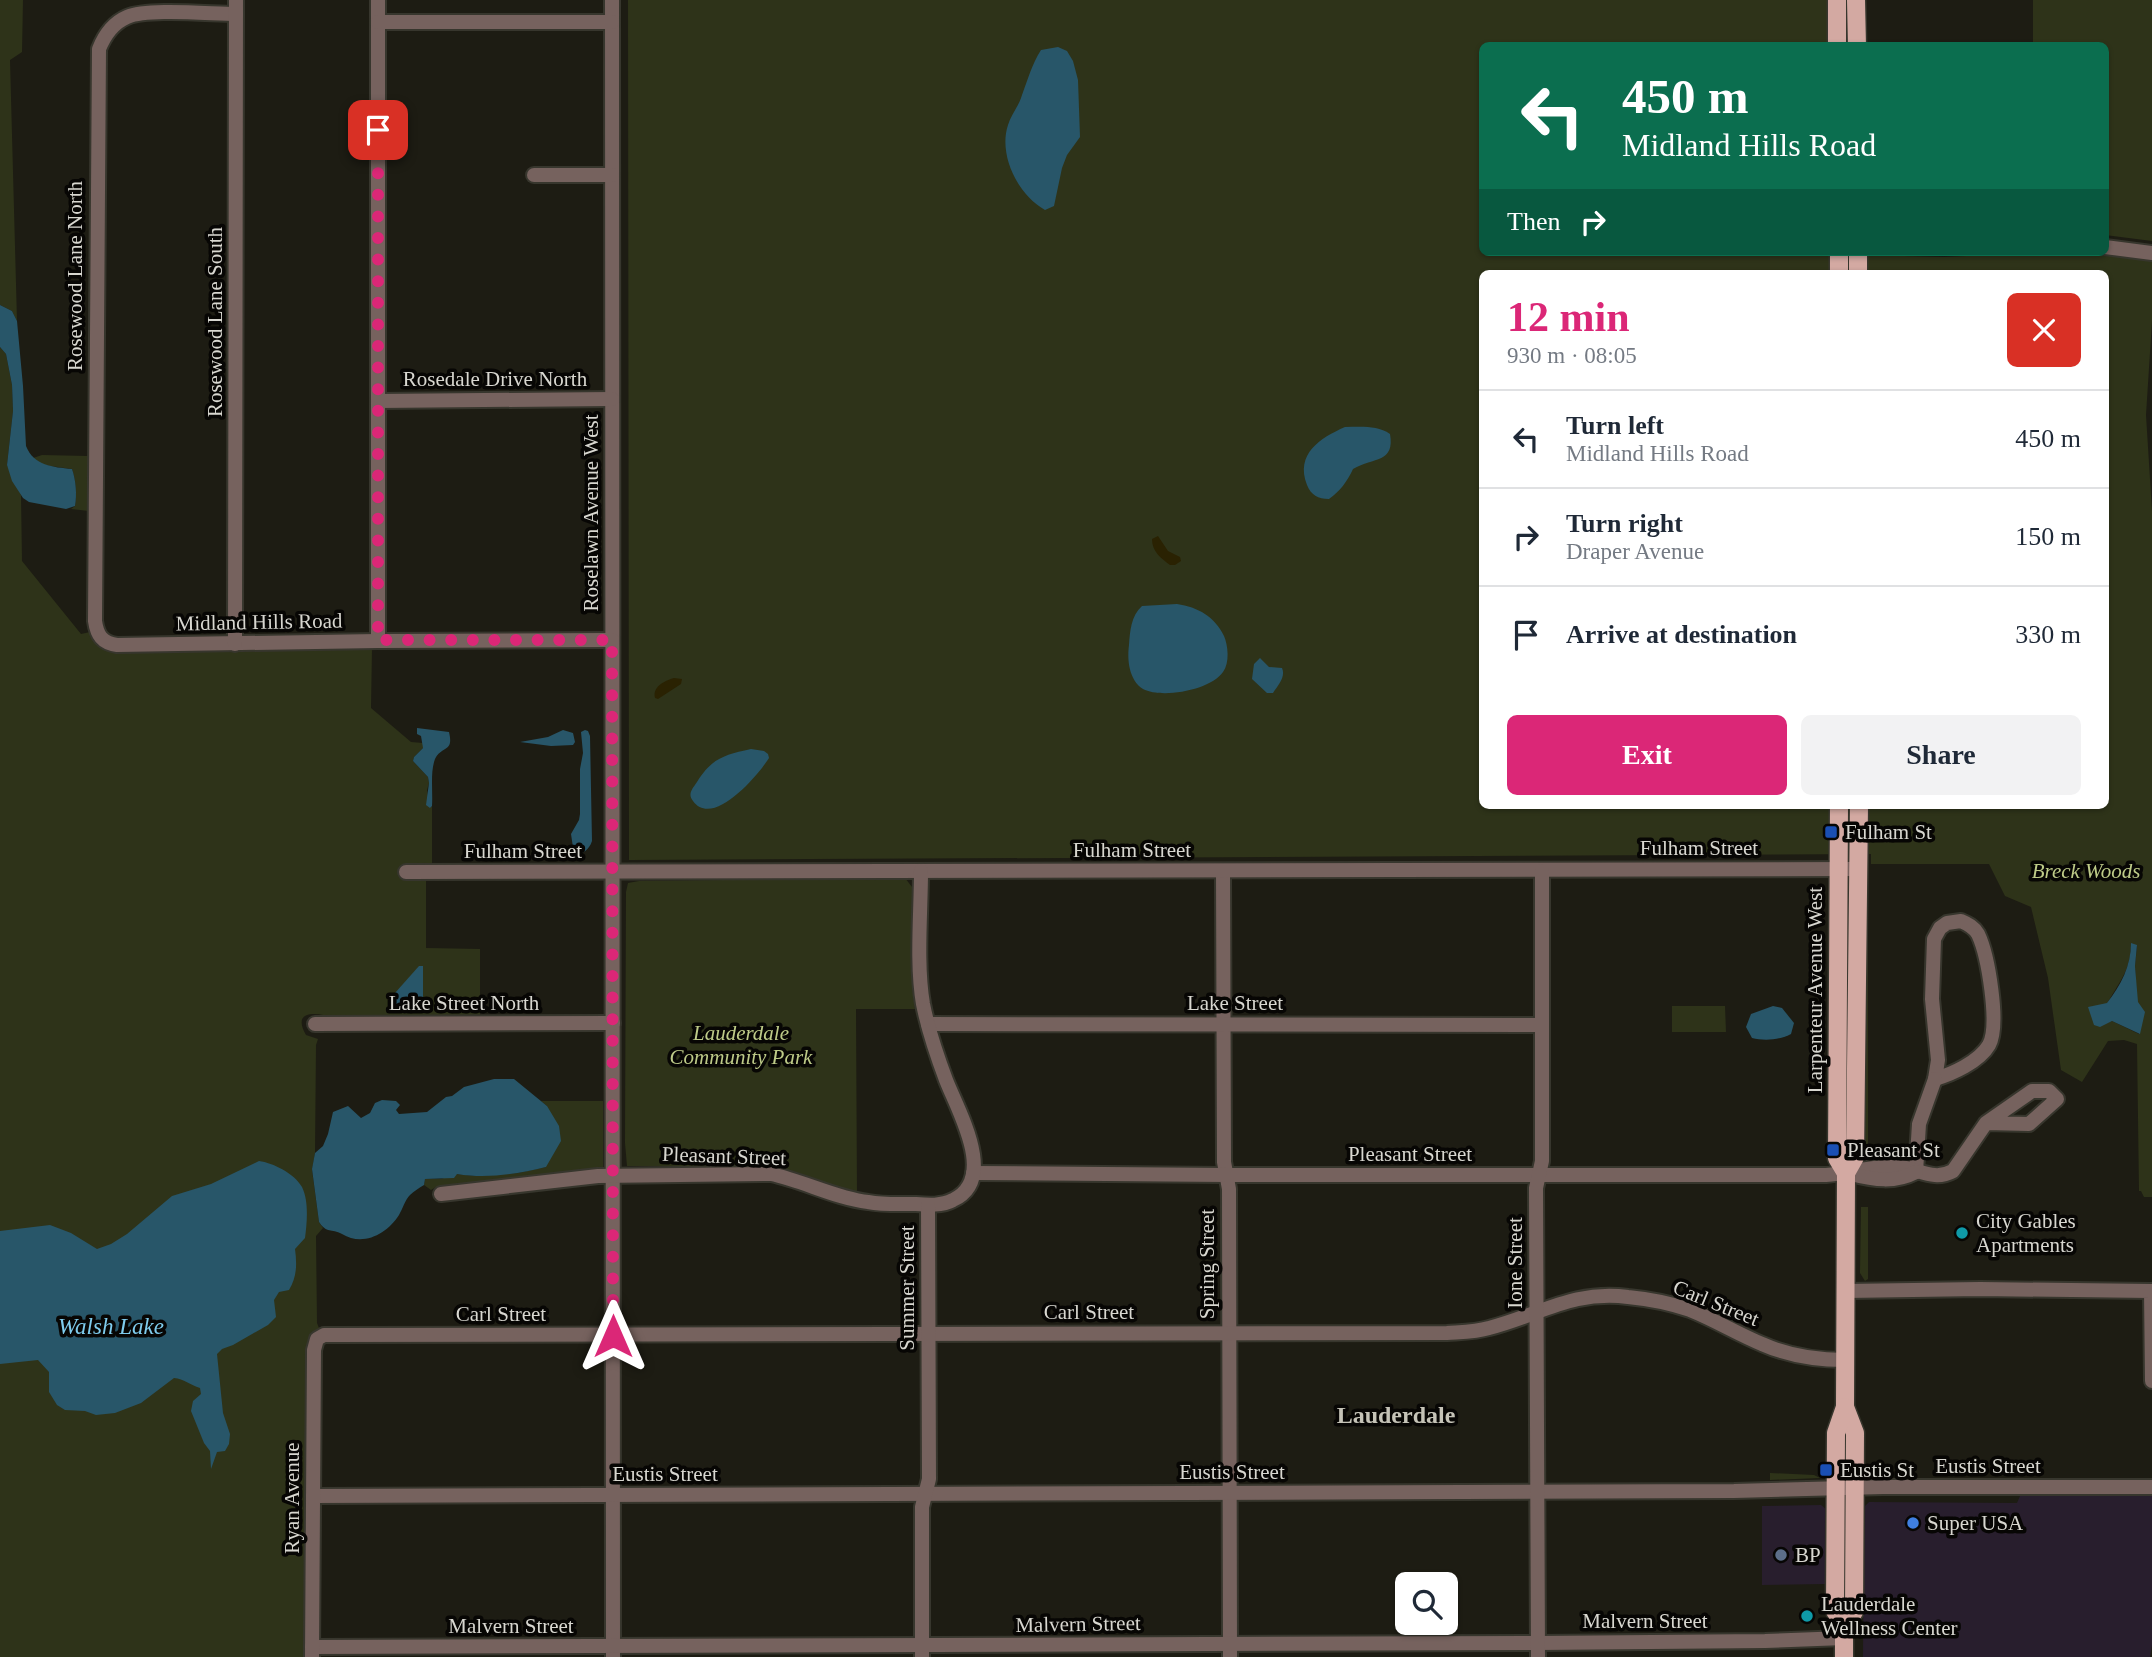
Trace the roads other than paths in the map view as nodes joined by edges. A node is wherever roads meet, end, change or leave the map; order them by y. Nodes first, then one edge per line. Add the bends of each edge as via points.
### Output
1 (378, 0) edge
2 (612, 0) edge
3 (1837, 0) edge
4 (1856, 0) edge
5 (236, 7) edge
6 (378, 22) junction
7 (612, 22) junction
8 (1837, 42) edge
9 (1857, 42) edge
10 (534, 175) dead end
11 (612, 175) junction
12 (2109, 248) edge
13 (2152, 253) edge
14 (612, 399) junction
15 (378, 401) junction
16 (378, 640) junction
17 (612, 640) junction
18 (235, 644) junction
19 (117, 645) joint
20 (1839, 809) edge
21 (1859, 809) edge
22 (1839, 869) junction
23 (1859, 869) junction
24 (1542, 870) junction
25 (921, 871) junction
26 (1223, 871) junction
27 (406, 872) dead end
28 (613, 872) junction
29 (315, 1024) dead end
30 (613, 1024) junction
31 (928, 1024) junction
32 (1222, 1024) junction
33 (1542, 1025) junction
34 (1935, 1079) junction
35 (1986, 1123) dead end
36 (1916, 1172) junction
37 (973, 1173) junction
38 (1846, 1173) junction
39 (1226, 1175) junction
40 (1540, 1175) junction
41 (605, 1176) junction
42 (440, 1194) dead end
43 (928, 1205) junction
44 (1846, 1291) junction
45 (2151, 1291) edge
46 (1536, 1311) junction
47 (1228, 1333) junction
48 (927, 1334) junction
49 (613, 1336) junction
50 (317, 1339) joint
51 (1845, 1360) junction
52 (2152, 1381) edge
53 (1845, 1407) junction
54 (1855, 1487) junction
55 (2152, 1487) edge
56 (1836, 1488) junction
57 (1536, 1492) junction
58 (1230, 1493) junction
59 (926, 1494) junction
60 (612, 1495) junction
61 (313, 1496) junction
62 (1844, 1630) junction
63 (1230, 1650) edge
64 (1538, 1650) edge
65 (312, 1652) edge
66 (613, 1652) edge
67 (922, 1652) edge
68 (1844, 1657) edge

1 - 6 street
2 - 7 street, Roselawn Avenue West
3 - 8 main road
4 - 9 main road
5 - 18 street, Rosewood Lane South
5 - 19 street, Rosewood Lane North via 139,13 118,22 99,48 95,621 101,639
6 - 7 street
6 - 15 street
7 - 11 street, Roselawn Avenue West
10 - 11 street
11 - 14 street, Roselawn Avenue West
12 - 13 street
14 - 15 street, Rosedale Drive North
14 - 17 street, Roselawn Avenue West
15 - 16 street
16 - 17 street, Midland Hills Road
16 - 18 street, Midland Hills Road
17 - 28 street, Roselawn Avenue West
18 - 19 street, Midland Hills Road
20 - 22 main road, Larpenteur Avenue West
21 - 23 main road, Larpenteur Avenue West
22 - 23 street, Fulham Street
22 - 24 street, Fulham Street
22 - 38 main road, Larpenteur Avenue West via 1837,1158
23 - 38 main road, Larpenteur Avenue West via 1856,1157
24 - 26 street, Fulham Street
24 - 33 street, Ione Street
25 - 26 street, Fulham Street
25 - 28 street, Fulham Street
25 - 31 street via 921,988
26 - 32 street, Spring Street
27 - 28 street, Fulham Street
28 - 30 street, Roselawn Avenue West
29 - 30 street, Lake Street North
30 - 41 street, Roselawn Avenue West
31 - 32 street, Lake Street
31 - 37 street via 965,1122
32 - 33 street, Lake Street
32 - 39 street, Spring Street
33 - 40 street, Ione Street
34 - 34 street via 1954,1073 1983,1052 1991,1040 1986,962 1978,934 1961,921 1947,923 1934,939
34 - 36 street via 1919,1124
35 - 36 street, Pleasant Street via 1952,1171 1944,1176
36 - 38 street, Pleasant Street via 1872,1167
37 - 39 street, Pleasant Street
37 - 43 street, Summer Street via 956,1199
38 - 40 street, Pleasant Street
38 - 44 main road, Larpenteur Avenue West
39 - 40 street, Pleasant Street
39 - 47 street, Spring Street
40 - 46 street, Ione Street via 1536,1188
41 - 42 street, Pleasant Street
41 - 43 street, Pleasant Street via 771,1174 866,1202
41 - 49 street, Roselawn Avenue West
43 - 48 street, Summer Street
44 - 45 street
44 - 51 main road, Larpenteur Avenue West
45 - 52 street
46 - 47 street, Carl Street via 1472,1331
46 - 51 street, Carl Street via 1578,1298 1652,1300 1692,1311 1783,1352
46 - 57 street, Ione Street
47 - 48 street, Carl Street
47 - 58 street, Spring Street
48 - 49 street, Carl Street
48 - 59 street, Summer Street
49 - 50 street, Carl Street via 324,1335
49 - 60 street, Roselawn Avenue West
50 - 61 street, Ryan Avenue
51 - 53 main road, Larpenteur Avenue West
53 - 54 main road, Larpenteur Avenue West via 1855,1433
53 - 56 main road, Larpenteur Avenue West via 1836,1433
54 - 55 street, Eustis Street
54 - 56 street, Eustis Street
54 - 62 main road, Larpenteur Avenue West via 1854,1612
56 - 57 street, Eustis Street
56 - 62 main road, Larpenteur Avenue West via 1835,1611
57 - 58 street, Eustis Street
57 - 64 street, Ione Street
58 - 59 street, Eustis Street
58 - 63 street, Spring Street
59 - 60 street, Eustis Street
59 - 67 street, Summer Street via 922,1507
60 - 61 street, Eustis Street
60 - 66 street, Roselawn Avenue West
61 - 65 street, Ryan Avenue
62 - 64 street, Malvern Street via 1765,1641
62 - 68 main road, Larpenteur Avenue West
63 - 64 street, Malvern Street
63 - 67 street, Malvern Street
65 - 66 street, Malvern Street
66 - 67 street, Malvern Street

